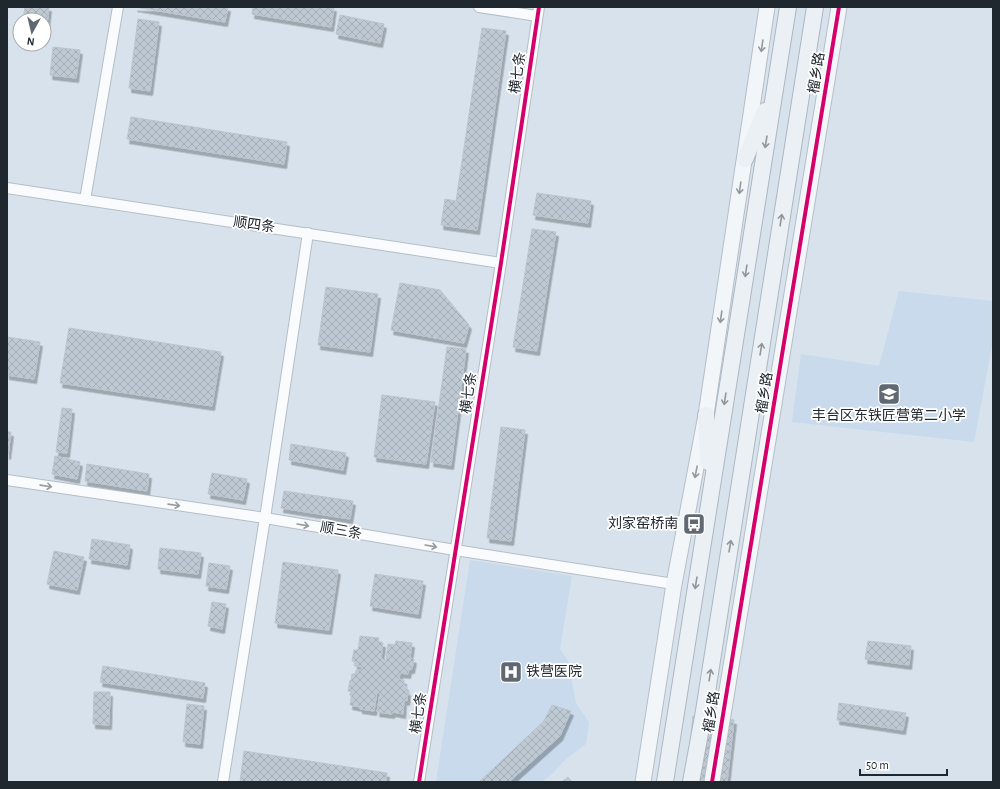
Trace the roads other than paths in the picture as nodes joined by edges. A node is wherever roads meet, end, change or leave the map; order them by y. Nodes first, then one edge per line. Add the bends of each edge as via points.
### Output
1 (118, 7) edge
2 (479, 7) edge
3 (767, 7) edge
4 (788, 7) edge
5 (815, 7) edge
6 (840, 7) edge
7 (538, 12) edge
8 (775, 88) junction
9 (745, 160) junction
10 (7, 188) edge
11 (85, 200) junction
12 (308, 233) junction
13 (501, 263) junction
14 (706, 416) junction
15 (7, 480) edge
16 (710, 496) junction
17 (265, 518) junction
18 (456, 550) junction
19 (674, 584) junction
20 (223, 782) edge
21 (419, 782) edge
22 (644, 782) edge
23 (665, 782) edge
24 (691, 782) edge
25 (712, 782) edge

1 - 11 street
2 - 7 street
3 -> 9 street
4 - 8 main road
24 -> 5 main road, 榴乡路
6 - 25 street, 榴乡路
7 - 13 street, 横七条
8 - 9 main road
8 -> 16 main road
9 -> 14 street
10 - 11 street, 顺四条
11 - 12 street, 顺四条
12 - 13 street, 顺四条
12 - 17 street
13 - 18 street, 横七条
14 - 16 main road
14 -> 19 street
15 -> 17 street, 顺三条
16 -> 23 main road
17 -> 18 street, 顺三条
17 - 20 street
18 - 19 street, 顺三条
18 - 21 street, 横七条
19 - 22 street

